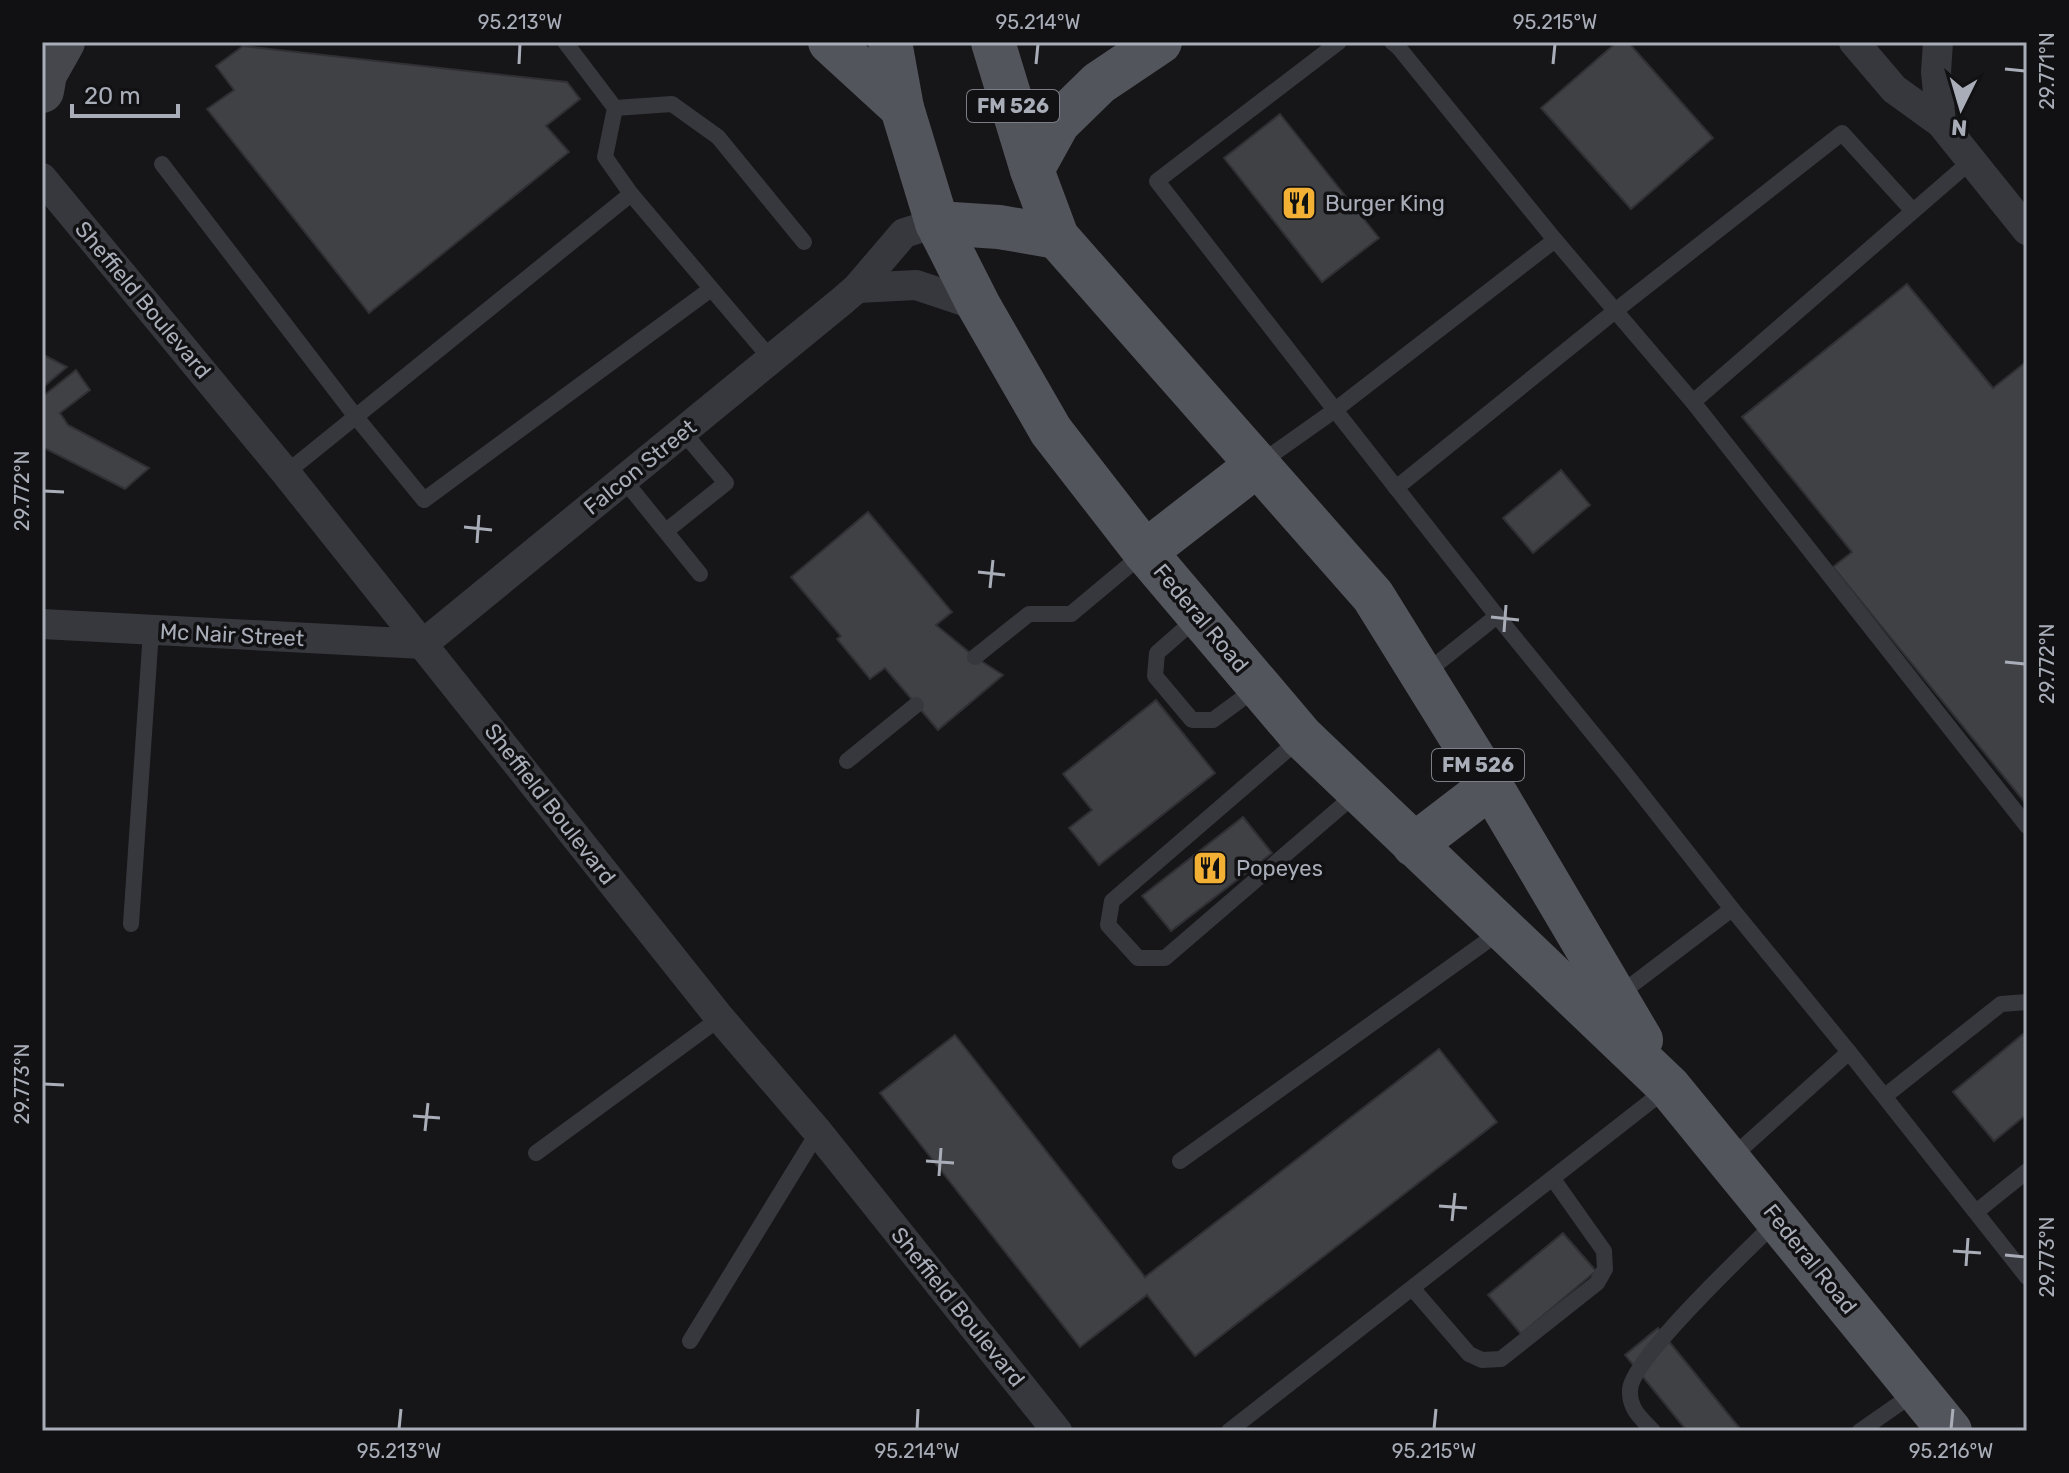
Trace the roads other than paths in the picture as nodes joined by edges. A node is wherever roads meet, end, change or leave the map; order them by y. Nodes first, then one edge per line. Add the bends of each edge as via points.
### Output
1 (63, 42) edge
2 (565, 42) edge
3 (830, 42) edge
4 (890, 42) edge
5 (993, 42) edge
6 (1160, 42) edge
7 (1339, 42) edge
8 (1392, 42) edge
9 (1854, 42) edge
10 (1938, 42) edge
11 (42, 91) edge
12 (615, 108) junction
13 (902, 108) junction
14 (1941, 123) junction
15 (1971, 161) junction
16 (162, 164) dead end
17 (1032, 170) junction
18 (42, 178) edge
19 (631, 194) junction
20 (1913, 211) junction
21 (937, 223) junction
22 (2027, 230) edge
23 (1057, 237) junction
24 (1555, 240) junction
25 (804, 242) dead end
26 (857, 288) junction
27 (711, 289) junction
28 (979, 306) junction
29 (1615, 311) junction
30 (771, 359) junction
31 (1693, 402) junction
32 (1335, 410) junction
33 (356, 417) junction
34 (683, 432) junction
35 (1257, 465) junction
36 (286, 473) junction
37 (624, 480) junction
38 (1396, 488) junction
39 (666, 531) junction
40 (1145, 552) junction
41 (700, 574) dead end
42 (1199, 616) junction
43 (1497, 616) junction
44 (42, 624) edge
45 (151, 631) junction
46 (423, 644) junction
47 (975, 657) dead end
48 (1422, 675) junction
49 (1259, 686) junction
50 (916, 705) dead end
51 (1302, 737) junction
52 (847, 761) dead end
53 (1491, 786) junction
54 (1358, 791) junction
55 (2027, 826) edge
56 (1414, 845) junction
57 (1732, 909) junction
58 (131, 924) dead end
59 (1502, 930) junction
60 (1616, 997) junction
61 (2027, 1002) edge
62 (720, 1018) junction
63 (1849, 1052) junction
64 (1669, 1087) junction
65 (1885, 1096) junction
66 (818, 1132) junction
67 (536, 1153) dead end
68 (1729, 1160) junction
69 (1180, 1161) dead end
70 (2027, 1171) edge
71 (1553, 1179) junction
72 (1976, 1212) junction
73 (1778, 1221) junction
74 (2021, 1256) edge
75 (2027, 1277) edge
76 (1413, 1289) junction
77 (690, 1341) dead end
78 (1917, 1391) junction
79 (1057, 1431) edge
80 (1229, 1431) edge
81 (1653, 1431) edge
82 (1860, 1431) edge
83 (1950, 1431) edge

1 - 11 street
2 - 12 lane
3 - 13 main road
4 - 13 main road, Federal Road / FM 526
5 - 17 main road, Federal Road / FM 526
6 - 17 main road via 1099,83 1058,123
7 - 32 lane via 1157,181
8 - 24 lane
9 - 14 street via 1894,89
10 - 14 street
12 - 19 lane via 605,157
12 - 25 lane via 672,104 718,137
13 - 21 main road, Federal Road / FM 526
14 - 15 street
15 - 20 lane
15 - 22 street
16 - 33 lane
17 - 23 main road, Federal Road / FM 526
18 - 36 street, Sheffield Boulevard
19 - 27 lane
19 - 33 lane
20 - 29 lane via 1842,133
20 - 31 lane
21 - 23 main road
21 - 26 street, Falcon Street via 904,233
21 - 28 main road, Federal Road / FM 526
23 - 35 main road, Federal Road / FM 526
24 - 29 lane
24 - 32 lane
26 - 28 street via 916,285
26 - 30 street, Falcon Street
27 - 30 lane
27 - 33 lane via 424,500
28 - 40 main road, Federal Road / FM 526 via 1051,431
29 - 31 lane
29 - 38 lane
30 - 34 street, Falcon Street
31 - 55 lane
32 - 35 lane
32 - 38 lane
33 - 36 lane
34 - 37 street, Falcon Street
34 - 39 lane via 726,483
35 - 40 main road
35 - 48 main road, Federal Road / FM 526 via 1373,596
36 - 46 street, Sheffield Boulevard
37 - 39 lane
37 - 46 street, Falcon Street
38 - 43 lane
39 - 41 lane
40 - 42 main road, Federal Road / FM 526
40 - 47 lane via 1071,614 1029,614
42 - 49 main road, Federal Road / FM 526
42 - 49 lane via 1157,653 1155,676 1173,698 1192,720 1213,720
43 - 48 lane
43 - 57 lane
44 - 45 street, Mc Nair Street
45 - 46 street, Mc Nair Street
45 - 58 lane
46 - 62 street, Sheffield Boulevard
48 - 53 main road, Federal Road / FM 526
49 - 51 main road, Federal Road / FM 526
50 - 52 lane
51 - 54 main road, Federal Road / FM 526
51 - 54 lane via 1112,901 1108,925 1138,958 1165,958
53 - 56 main road
53 - 60 main road, Federal Road / FM 526
54 - 56 main road, Federal Road / FM 526
56 - 59 main road, Federal Road / FM 526
57 - 60 lane
57 - 63 lane
59 - 64 main road, Federal Road / FM 526
59 - 69 lane
60 - 64 main road, Federal Road / FM 526
61 - 65 lane via 2001,1004
62 - 66 street, Sheffield Boulevard
62 - 67 lane
63 - 65 lane
63 - 68 lane
64 - 68 main road, Federal Road / FM 526
64 - 71 lane
65 - 72 lane
66 - 77 lane
66 - 79 street, Sheffield Boulevard
68 - 73 main road, Federal Road / FM 526
70 - 72 lane
71 - 76 lane
71 - 76 lane via 1604,1251 1605,1269 1597,1283 1501,1359 1469,1354
72 - 74 lane
73 - 78 main road, Federal Road / FM 526
73 - 81 lane via 1664,1335 1630,1385 1631,1407
74 - 75 lane
76 - 80 lane
78 - 82 lane
78 - 83 main road, Federal Road / FM 526

